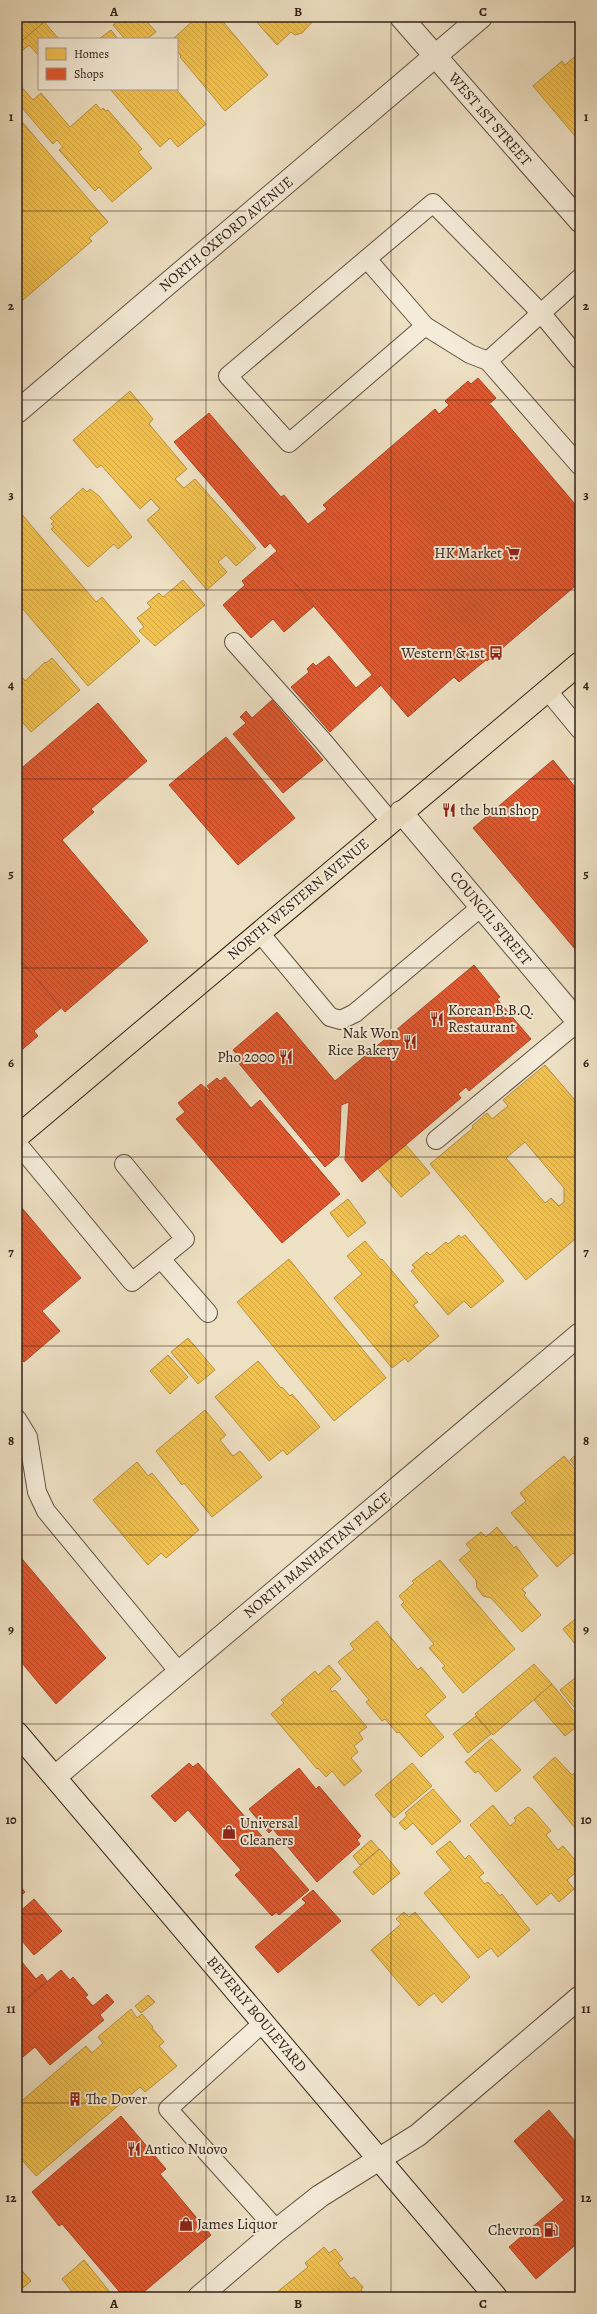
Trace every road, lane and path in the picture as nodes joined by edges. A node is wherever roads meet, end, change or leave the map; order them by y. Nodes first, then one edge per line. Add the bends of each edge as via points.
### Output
1 (401, 17) edge
2 (482, 17) edge
3 (435, 57) junction
4 (580, 221) edge
5 (367, 259) junction
6 (580, 278) edge
7 (541, 313) junction
8 (425, 326) junction
9 (580, 360) edge
10 (488, 361) junction
11 (17, 412) edge
12 (580, 466) edge
13 (234, 642) dead end
14 (580, 663) edge
15 (547, 690) junction
16 (580, 730) edge
17 (396, 816) junction
18 (481, 907) junction
19 (260, 932) junction
20 (579, 1023) edge
21 (17, 1137) edge
22 (436, 1140) dead end
23 (17, 1143) edge
24 (124, 1164) dead end
25 (161, 1259) junction
26 (208, 1313) dead end
27 (580, 1334) edge
28 (17, 1419) edge
29 (179, 1672) junction
30 (17, 1733) edge
31 (55, 1777) junction
32 (580, 1997) edge
33 (264, 2022) junction
34 (378, 2158) junction
35 (277, 2230) junction
36 (199, 2297) edge
37 (496, 2297) edge

1 - 3 street, WEST 1ST STREET
2 - 3 street, NORTH OXFORD AVENUE
3 - 4 street, WEST 1ST STREET
3 - 11 street, NORTH OXFORD AVENUE
5 - 7 lane via 433,203
5 - 8 lane
5 - 8 lane via 228,376 290,443
6 - 7 lane
7 - 9 lane
7 - 10 lane
8 - 10 lane via 470,354
10 - 12 lane
13 - 17 lane via 323,741
14 - 15 main road, NORTH WESTERN AVENUE
15 - 16 lane
15 - 17 main road, NORTH WESTERN AVENUE
17 - 18 street, COUNCIL STREET
17 - 19 main road, NORTH WESTERN AVENUE
18 - 19 lane via 354,1013 341,1020 330,1017
18 - 20 street, COUNCIL STREET
19 - 21 main road, NORTH WESTERN AVENUE
20 - 22 lane
23 - 25 lane via 132,1282
24 - 25 lane via 185,1239
25 - 26 lane
27 - 29 street, NORTH MANHATTAN PLACE
28 - 29 lane via 28,1437 37,1492 46,1511
29 - 31 street, NORTH MANHATTAN PLACE
30 - 31 street, BEVERLY BOULEVARD
31 - 33 street, BEVERLY BOULEVARD
32 - 34 street via 418,2135
33 - 34 street, BEVERLY BOULEVARD
33 - 35 lane via 168,2108
34 - 35 street via 320,2196
34 - 37 street, BEVERLY BOULEVARD
35 - 36 street

